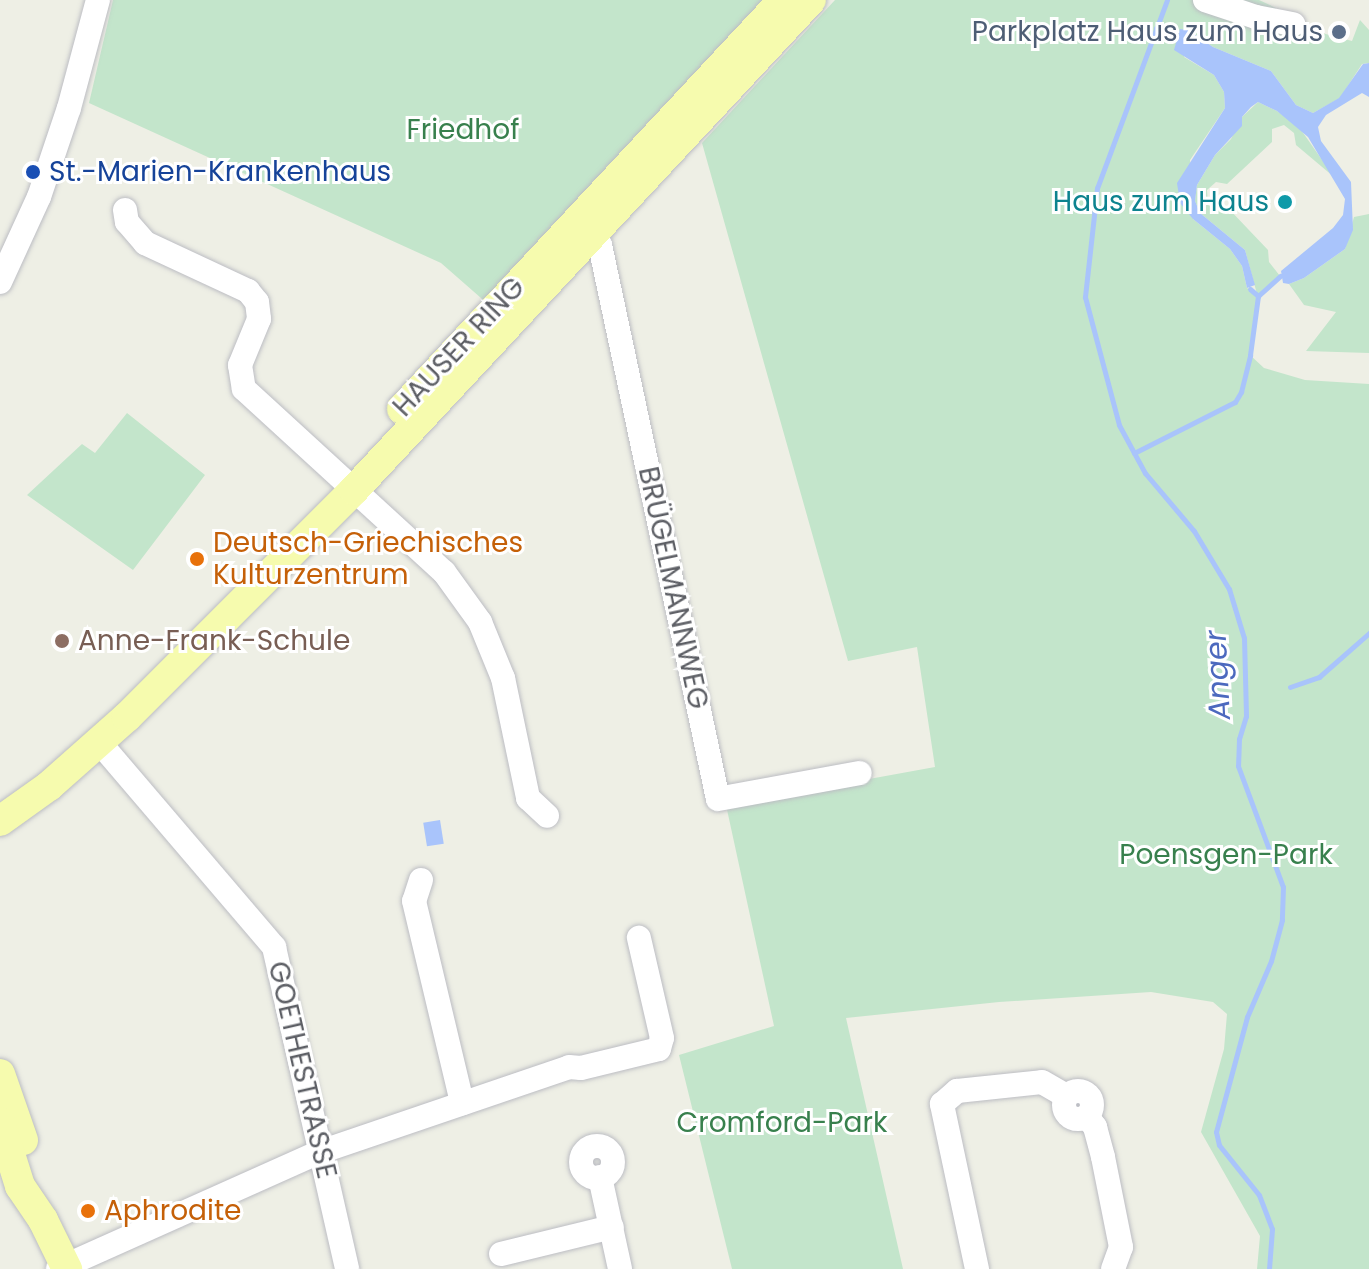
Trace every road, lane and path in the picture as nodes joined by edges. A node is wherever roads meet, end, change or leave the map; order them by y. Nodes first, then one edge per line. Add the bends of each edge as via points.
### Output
1 (98, 0) edge
2 (783, 0) edge
3 (811, 0) edge
4 (1205, 0) edge
5 (1293, 24) dead end
6 (125, 210) dead end
7 (587, 227) junction
8 (0, 282) edge
9 (346, 483) junction
10 (99, 742) junction
11 (860, 773) dead end
12 (11, 815) edge
13 (547, 816) dead end
14 (0, 834) edge
15 (421, 880) dead end
16 (639, 938) dead end
17 (0, 1074) edge
18 (462, 1103) junction
19 (0, 1122) edge
20 (320, 1152) junction
21 (600, 1177) dead end
22 (43, 1220) junction
23 (612, 1227) junction
24 (501, 1254) dead end
25 (1117, 1267) edge
26 (64, 1268) edge
27 (347, 1269) edge
28 (620, 1269) edge
29 (977, 1269) edge

1 - 8 street via 39,197 14,236
2 - 7 main road, HAUSER RING
3 - 7 main road, HAUSER RING
4 - 5 street
6 - 9 street via 127,222 145,243 248,291 257,302 259,319 240,365 244,389
7 - 9 main road, HAUSER RING
7 - 11 street, BRÜGELMANNWEG via 600,245 718,799
9 - 10 main road, HAUSER RING
9 - 13 street via 444,572 480,622 503,678 528,798
10 - 12 main road, HAUSER RING
10 - 20 street, GOETHESTRASSE via 274,947
12 - 14 main road, HAUSER RING
15 - 18 street via 414,901
16 - 18 street via 662,1038 659,1049 569,1067
17 - 22 main road via 36,1180
18 - 20 street
19 - 22 main road via 20,1186
20 - 26 street
20 - 27 street, GOETHESTRASSE
21 - 23 street
22 - 26 main road
23 - 24 street
23 - 28 street
25 - 29 street via 1121,1247 1103,1157 1087,1116 1092,1101 1085,1092 1066,1096 1042,1082 957,1091 942,1104

